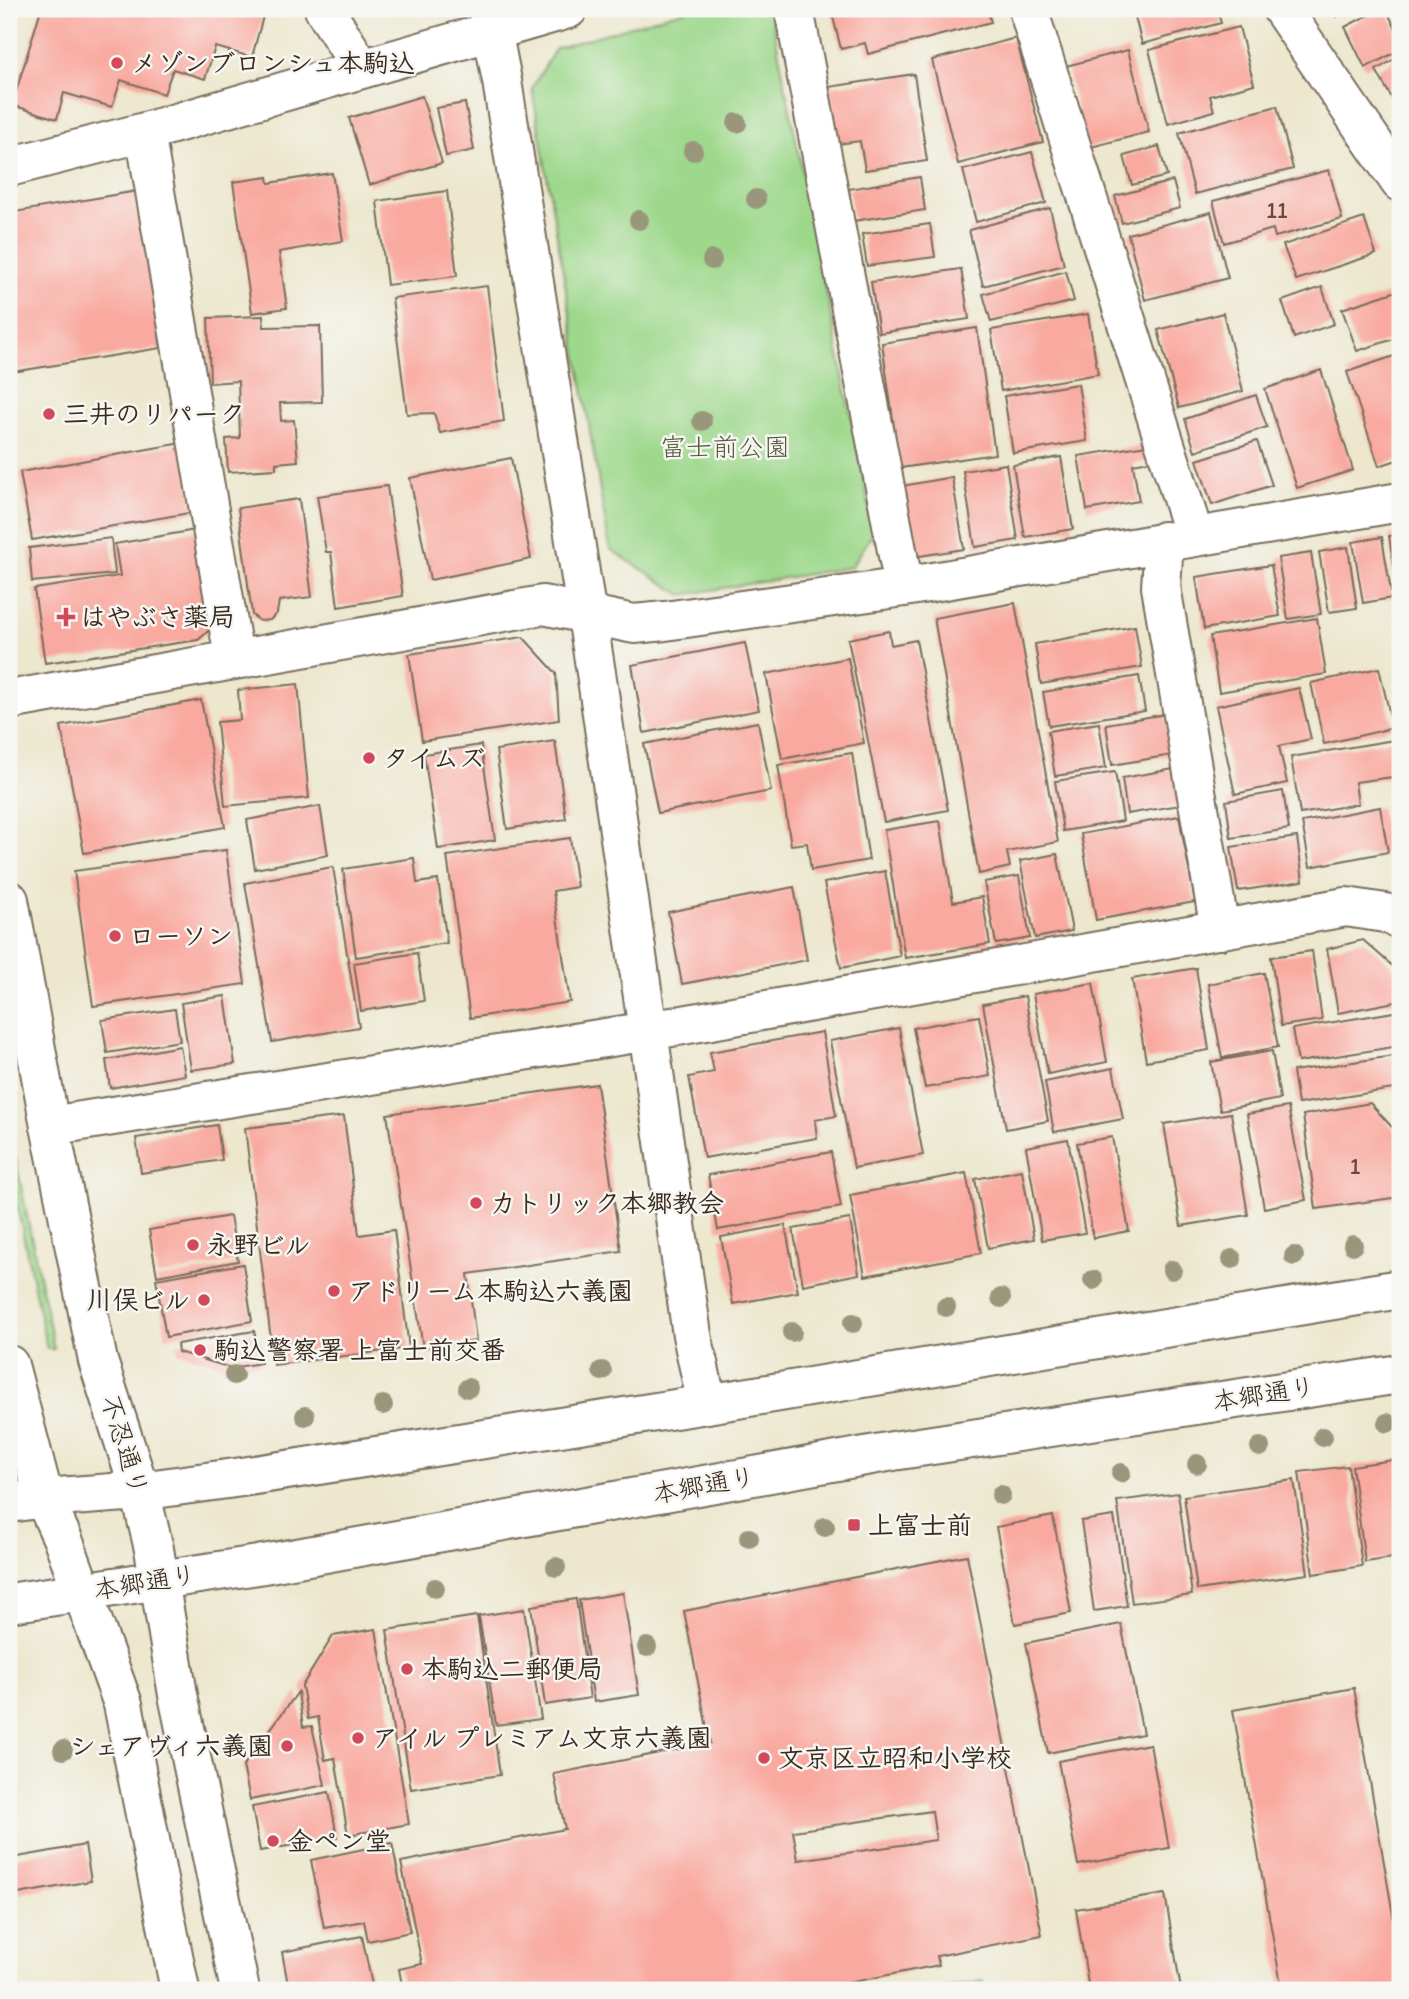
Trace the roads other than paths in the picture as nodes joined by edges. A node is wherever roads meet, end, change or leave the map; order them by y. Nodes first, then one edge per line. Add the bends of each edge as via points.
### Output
1 (324, 9) edge
2 (568, 9) edge
3 (794, 9) edge
4 (1028, 9) edge
5 (1282, 9) edge
6 (490, 20) edge
7 (362, 69) junction
8 (145, 132) junction
9 (9, 167) edge
10 (1396, 167) edge
11 (1400, 502) edge
12 (1179, 539) junction
13 (904, 587) junction
14 (586, 613) junction
15 (234, 658) junction
16 (9, 700) edge
17 (9, 900) edge
18 (1400, 919) edge
19 (1220, 930) junction
20 (649, 1031) junction
21 (50, 1126) junction
22 (1400, 1289) edge
23 (9, 1365) edge
24 (1400, 1374) edge
25 (707, 1404) junction
26 (140, 1491) junction
27 (26, 1500) edge
28 (160, 1580) junction
29 (83, 1592) junction
30 (9, 1603) edge
31 (180, 1990) edge
32 (240, 1990) edge

1 - 7 street
2 - 6 street
3 - 13 street
4 - 12 street
5 - 10 street
6 - 7 street
6 - 14 street
7 - 8 street
8 - 9 street
8 - 15 street
11 - 12 street
12 - 13 street
12 - 19 street via 1161,587
13 - 14 street via 634,624
14 - 15 street via 543,605
14 - 20 street
15 - 16 street
17 - 21 street, 不忍通り
18 - 19 street via 1346,907
19 - 20 street
20 - 21 street
20 - 25 street via 692,1335
21 - 26 street, 不忍通り via 98,1361
22 - 25 street
23 - 27 street
24 - 28 street, 本郷通り via 893,1451
25 - 26 street
26 - 27 street
26 - 28 street, 不忍通り
27 - 29 street via 64,1542
28 - 29 street, 本郷通り
28 - 32 street, 不忍通り via 178,1695
29 - 30 street, 本郷通り
29 - 31 street via 123,1703

